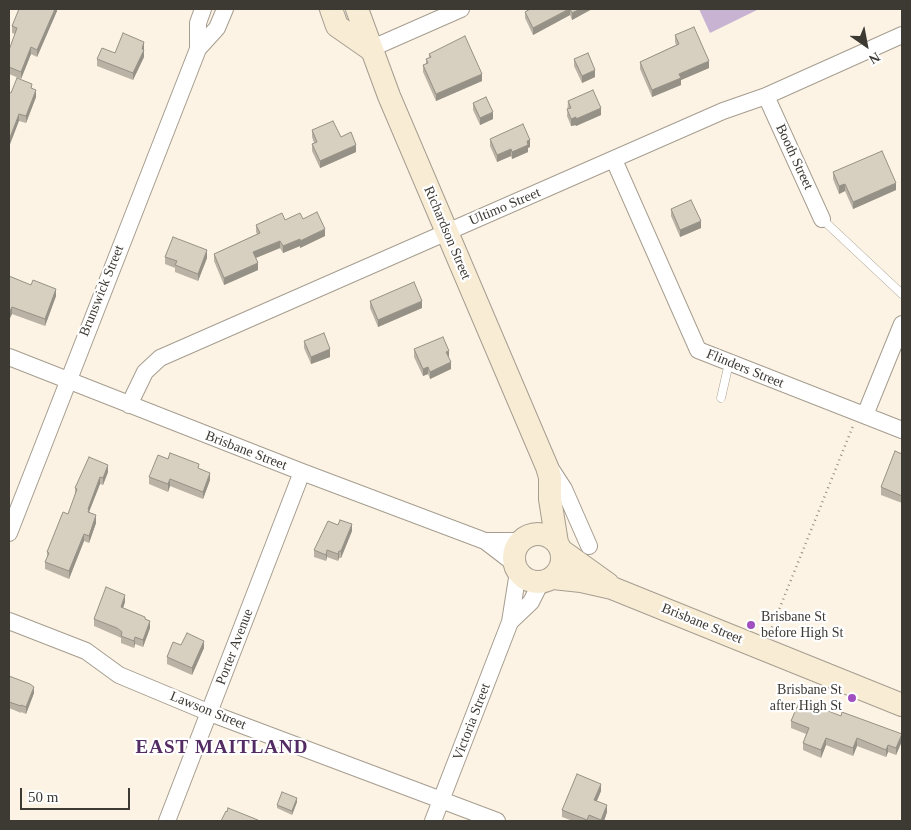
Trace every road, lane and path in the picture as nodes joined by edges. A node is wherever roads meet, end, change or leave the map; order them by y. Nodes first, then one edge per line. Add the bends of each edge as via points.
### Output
1 (203, 9) edge
2 (225, 9) edge
3 (331, 9) edge
4 (357, 9) edge
5 (461, 9) edge
6 (902, 35) edge
7 (198, 49) junction
8 (370, 49) junction
9 (766, 96) junction
10 (614, 160) junction
11 (822, 218) joint
12 (447, 232) junction
13 (902, 294) edge
14 (902, 324) edge
15 (9, 356) edge
16 (729, 363) junction
17 (68, 380) junction
18 (721, 398) dead end
19 (129, 405) junction
20 (861, 414) junction
21 (902, 430) edge
22 (543, 456) junction
23 (302, 472) junction
24 (550, 499) junction
25 (9, 532) edge
26 (526, 538) junction
27 (485, 541) junction
28 (589, 546) dead end
29 (559, 547) junction
30 (517, 568) junction
31 (547, 580) junction
32 (612, 588) junction
33 (9, 621) edge
34 (510, 622) junction
35 (763, 649) junction
36 (902, 705) edge
37 (210, 713) junction
38 (442, 800) junction
39 (167, 821) edge
40 (433, 821) edge
41 (497, 821) edge

1 - 7 street, Brunswick Street via 198,24
2 - 7 street, Brunswick Street via 217,28
3 - 8 main road via 337,26
4 - 8 main road, Richardson Street
5 - 8 street
6 - 9 street, Ultimo Street
7 - 17 street, Brunswick Street
8 - 12 main road, Richardson Street
9 - 10 street, Ultimo Street via 723,111
9 - 11 street, Booth Street
10 - 12 street, Ultimo Street
10 - 16 street, Flinders Street via 698,350
11 - 13 lane
12 - 19 street, Ultimo Street via 160,358 145,372
12 - 22 main road, Richardson Street
14 - 20 street
15 - 17 street, Brisbane Street
16 - 18 lane
16 - 20 street, Flinders Street
17 - 19 street, Brisbane Street
17 - 25 street, Brunswick Street
19 - 23 street, Brisbane Street
20 - 21 street, Flinders Street
20 - 35 path
22 - 24 main road, Richardson Street via 550,477
22 - 28 street, Richardson Street via 564,489
23 - 27 street, Brisbane Street
23 - 37 street, Porter Avenue
24 - 26 main road
24 - 29 main road, Richardson Street
26 - 27 street, Brisbane Street
26 - 29 main road via 545,535
26 - 30 main road via 514,556
27 - 30 street, Brisbane Street
29 - 31 main road via 561,566
29 - 32 main road, Brisbane Street
30 - 31 main road via 528,580
30 - 34 street, Victoria Street
31 - 32 main road, Brisbane Street via 581,581
31 - 34 street, Victoria Street via 531,602
32 - 35 main road, Brisbane Street
33 - 37 street, Lawson Street via 86,651 118,674
34 - 38 street, Victoria Street
35 - 36 main road, Brisbane Street
37 - 38 street, Lawson Street
37 - 39 street, Porter Avenue
38 - 40 street, Victoria Street
38 - 41 street, Lawson Street

